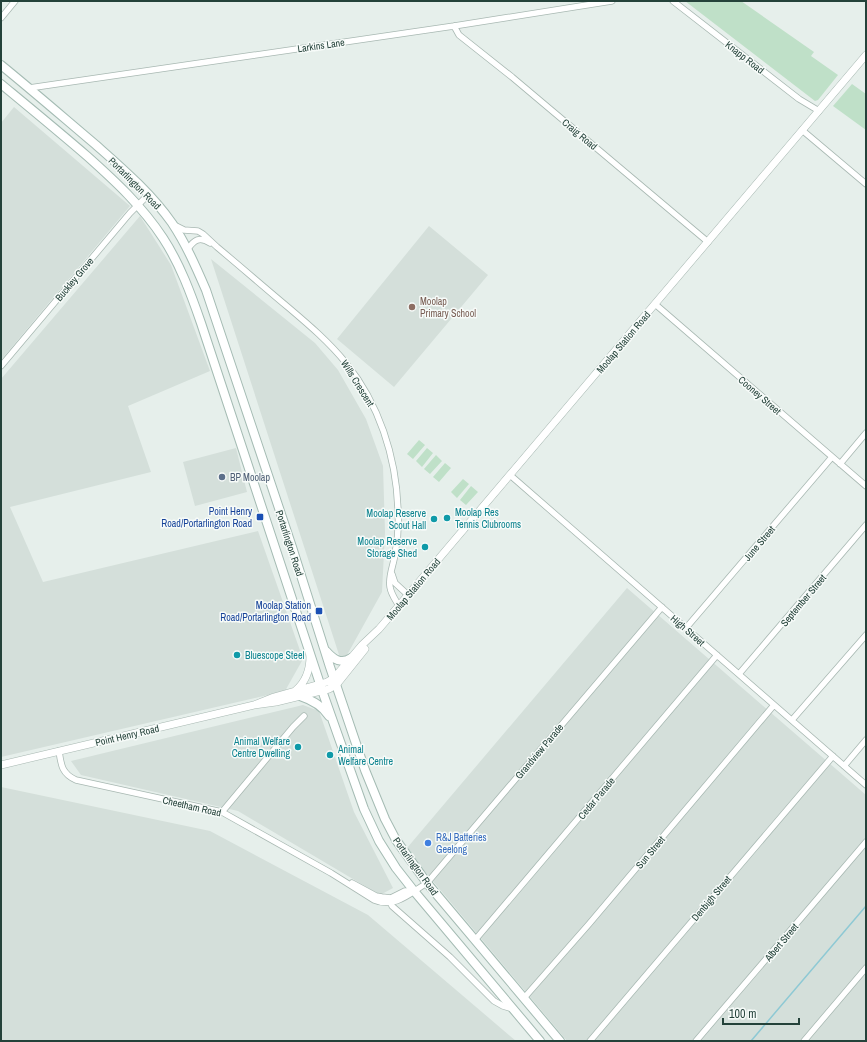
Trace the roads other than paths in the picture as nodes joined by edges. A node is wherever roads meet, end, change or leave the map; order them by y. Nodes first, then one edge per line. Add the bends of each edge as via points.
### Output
1 (15, 1) edge
2 (612, 1) edge
3 (673, 1) edge
4 (1, 18) edge
5 (454, 26) junction
6 (866, 55) edge
7 (1, 65) edge
8 (1, 84) edge
9 (29, 88) junction
10 (819, 111) junction
11 (802, 130) junction
12 (866, 184) edge
13 (149, 194) junction
14 (138, 205) junction
15 (172, 223) junction
16 (708, 242) junction
17 (217, 247) junction
18 (187, 250) junction
19 (655, 304) junction
20 (1, 366) edge
21 (866, 433) edge
22 (832, 457) junction
23 (840, 464) junction
24 (510, 475) junction
25 (866, 486) edge
26 (866, 525) edge
27 (392, 571) junction
28 (408, 595) junction
29 (399, 606) junction
30 (662, 607) junction
31 (686, 628) junction
32 (379, 629) junction
33 (866, 635) edge
34 (325, 648) junction
35 (310, 655) junction
36 (717, 655) junction
37 (351, 658) junction
38 (739, 674) junction
39 (335, 681) junction
40 (321, 688) junction
41 (297, 694) junction
42 (774, 705) junction
43 (304, 716) dead end
44 (792, 720) junction
45 (333, 723) junction
46 (866, 740) edge
47 (59, 751) junction
48 (833, 756) junction
49 (1, 765) edge
50 (844, 766) junction
51 (866, 785) edge
52 (222, 812) junction
53 (866, 842) edge
54 (427, 883) junction
55 (414, 891) junction
56 (390, 901) junction
57 (475, 940) junction
58 (866, 968) edge
59 (524, 998) junction
60 (513, 1009) junction
61 (540, 1041) edge
62 (560, 1041) edge
63 (590, 1041) edge
64 (696, 1041) edge
65 (804, 1041) edge

1 - 4 street
2 - 5 street, Larkins Lane
3 - 10 street, Knapp Road via 799,99
5 - 9 street, Larkins Lane
5 - 16 street, Craig Road via 459,35
6 - 10 street, Moolap Station Road
7 - 9 main road, Portarlington Road
8 - 14 main road, Portarlington Road via 108,175
9 - 13 main road, Portarlington Road
10 - 11 street, Moolap Station Road
11 - 12 street
11 - 16 street, Moolap Station Road
13 - 14 street, Buckley Grove
13 - 15 main road, Portarlington Road
14 - 20 street, Buckley Grove
14 - 35 main road, Portarlington Road via 176,260 189,290
15 - 17 street, Wills Crescent via 184,230 198,231
15 - 18 main road, Portarlington Road
16 - 19 street, Moolap Station Road
17 - 18 street, Wills Crescent via 200,238 192,242
17 - 27 street, Wills Crescent via 319,334 346,362 369,399 385,436 395,474 399,518
18 - 34 main road, Portarlington Road via 206,290
19 - 22 street, Cooney Street
19 - 24 street, Moolap Station Road
21 - 23 street
22 - 23 street, Cooney Street
22 - 31 street, June Street
23 - 25 street, Cooney Street
24 - 28 street, Moolap Station Road
24 - 30 street, High Street
26 - 38 street, September Street
27 - 28 street via 395,582
27 - 29 street, Wills Crescent via 390,586
28 - 29 street, Moolap Station Road
29 - 32 street, Moolap Station Road
30 - 31 street, High Street
30 - 54 street, Grandview Parade
31 - 36 street, High Street
32 - 37 street, Moolap Station Road
32 - 39 street, Moolap Station Road via 366,648
33 - 44 street
34 - 37 main road via 338,660 345,661
34 - 39 main road, Portarlington Road
35 - 40 main road, Portarlington Road
35 - 41 street via 307,675
36 - 38 street, High Street
36 - 57 street, Cedar Parade
37 - 39 street, Moolap Station Road
38 - 42 street, High Street
39 - 40 street, Point Henry Road via 327,682
39 - 54 main road, Portarlington Road via 380,807 396,840
40 - 41 street, Point Henry Road
40 - 45 main road, Portarlington Road
41 - 45 main road via 309,698 322,708
41 - 47 street, Point Henry Road via 276,702
42 - 44 street, High Street
42 - 59 street, Sun Street
43 - 52 street
44 - 48 street, High Street
45 - 55 main road, Portarlington Road via 379,841
46 - 50 street
47 - 49 street, Point Henry Road
47 - 52 street, Cheetham Road via 62,769 76,780
48 - 50 street, High Street
48 - 63 street, Denbigh Street
50 - 51 street, High Street
52 - 56 street, Cheetham Road via 331,873
53 - 64 street, Albert Street
54 - 55 street, Grandview Parade
54 - 57 main road, Portarlington Road
55 - 56 street via 405,892
55 - 60 main road, Portarlington Road
56 - 60 street via 401,915 450,957 494,1001
57 - 59 main road, Portarlington Road
58 - 65 street
59 - 62 main road, Portarlington Road
60 - 61 main road, Portarlington Road

